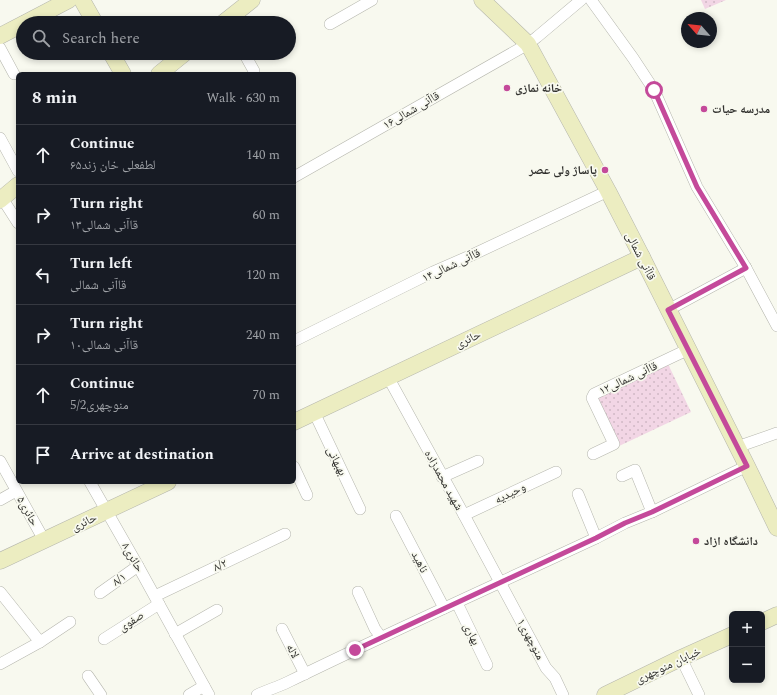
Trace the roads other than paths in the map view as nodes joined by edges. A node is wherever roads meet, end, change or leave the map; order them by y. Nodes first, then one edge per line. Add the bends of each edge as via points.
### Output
1 (69, 0) edge
2 (82, 0) edge
3 (252, 0) edge
4 (372, 0) edge
5 (482, 0) edge
6 (581, 0) edge
7 (590, 0) edge
8 (38, 16) edge
9 (91, 16) edge
10 (233, 16) edge
11 (330, 24) dead end
12 (16, 27) edge
13 (0, 36) edge
14 (528, 44) junction
15 (0, 48) edge
16 (115, 60) edge
17 (179, 60) edge
18 (248, 60) edge
19 (169, 71) edge
20 (254, 71) dead end
21 (122, 72) edge
22 (14, 74) dead end
23 (0, 138) edge
24 (16, 167) edge
25 (296, 176) edge
26 (16, 187) edge
27 (608, 192) junction
28 (1, 199) edge
29 (16, 220) edge
30 (642, 257) junction
31 (746, 268) junction
32 (668, 310) junction
33 (777, 326) edge
34 (296, 340) edge
35 (689, 349) junction
36 (388, 377) junction
37 (314, 412) junction
38 (296, 421) edge
39 (777, 433) edge
40 (737, 447) junction
41 (593, 454) dead end
42 (0, 461) edge
43 (478, 461) dead end
44 (747, 466) junction
45 (296, 471) edge
46 (556, 472) dead end
47 (622, 476) dead end
48 (442, 477) junction
49 (91, 484) edge
50 (164, 484) edge
51 (16, 491) junction
52 (578, 494) dead end
53 (307, 495) dead end
54 (0, 500) edge
55 (360, 509) dead end
56 (106, 511) junction
57 (652, 512) junction
58 (464, 515) junction
59 (396, 516) dead end
60 (777, 528) edge
61 (285, 534) dead end
62 (596, 538) junction
63 (44, 540) junction
64 (0, 561) edge
65 (138, 566) junction
66 (500, 583) junction
67 (0, 592) edge
68 (358, 592) dead end
69 (100, 593) dead end
70 (157, 600) junction
71 (457, 602) junction
72 (444, 608) junction
73 (217, 610) dead end
74 (777, 615) edge
75 (765, 621) edge
76 (70, 622) dead end
77 (282, 629) dead end
78 (175, 634) junction
79 (729, 636) edge
80 (381, 637) junction
81 (104, 639) dead end
82 (40, 642) junction
83 (681, 658) junction
84 (0, 664) edge
85 (487, 665) dead end
86 (305, 674) junction
87 (88, 676) dead end
88 (206, 690) edge
89 (101, 695) edge
90 (189, 695) edge
91 (257, 695) edge
92 (564, 695) edge
93 (605, 695) edge
94 (699, 695) edge

1 - 8 street
2 - 9 street
3 - 10 street
4 - 11 street
5 - 14 street, قاآنی شمالی
6 - 14 street, قاآنی شمالی۱۶
7 - 31 street via 654,90 697,187
12 - 13 street
14 - 25 street, قاآنی شمالی۱۶
14 - 27 street, قاآنی شمالی
15 - 22 street
16 - 21 street
17 - 19 street
18 - 20 street
23 - 24 street
26 - 28 street
27 - 30 street, قاآنی شمالی
27 - 34 street, قاآنی شمالی۱۴ via 433,272
28 - 29 street
30 - 32 street, قاآنی شمالی
30 - 36 street, حائری
31 - 32 street
31 - 33 street
32 - 35 street, قاآنی شمالی
35 - 40 street, قاآنی شمالی
35 - 41 street, قاآنی شمالی۱۲ via 594,394 592,398 614,444
36 - 37 street, حائری
36 - 48 street, شهید محمدزاده
37 - 38 street, حائری
37 - 55 street, بهبهانی
39 - 40 street
40 - 44 street, قاآنی شمالی
42 - 51 street, حائری۵
43 - 48 street
44 - 57 street
44 - 60 street, قاآنی شمالی
45 - 53 street
46 - 58 street, وحیدیه
47 - 57 street via 635,470
48 - 58 street, شهید محمدزاده
49 - 56 street, حائری۸
50 - 56 street, حائری
51 - 54 street
51 - 63 street, حائری۵
52 - 62 street
56 - 63 street, حائری
56 - 65 street, حائری۸
57 - 62 street
58 - 66 street, شهید محمدزاده
59 - 72 street, ناهید
61 - 70 street, ۸/۲
62 - 66 street
63 - 64 street, حائری
65 - 69 street, ۸/۱
65 - 70 street, حائری۸
66 - 71 street
66 - 92 street, منوچهری۱ via 546,668
67 - 82 street
68 - 80 street
70 - 78 street, حائری۸
70 - 81 street, صفوی
71 - 72 street
71 - 85 street, بهاری
72 - 80 street
73 - 78 street
74 - 75 street
76 - 82 street
77 - 86 street, لاله
78 - 88 street, حائری۸
79 - 83 street, خیابان منوچهری
80 - 86 street
82 - 84 street
83 - 93 street, خیابان منوچهری
83 - 94 street
86 - 91 street
87 - 89 street
88 - 90 street

